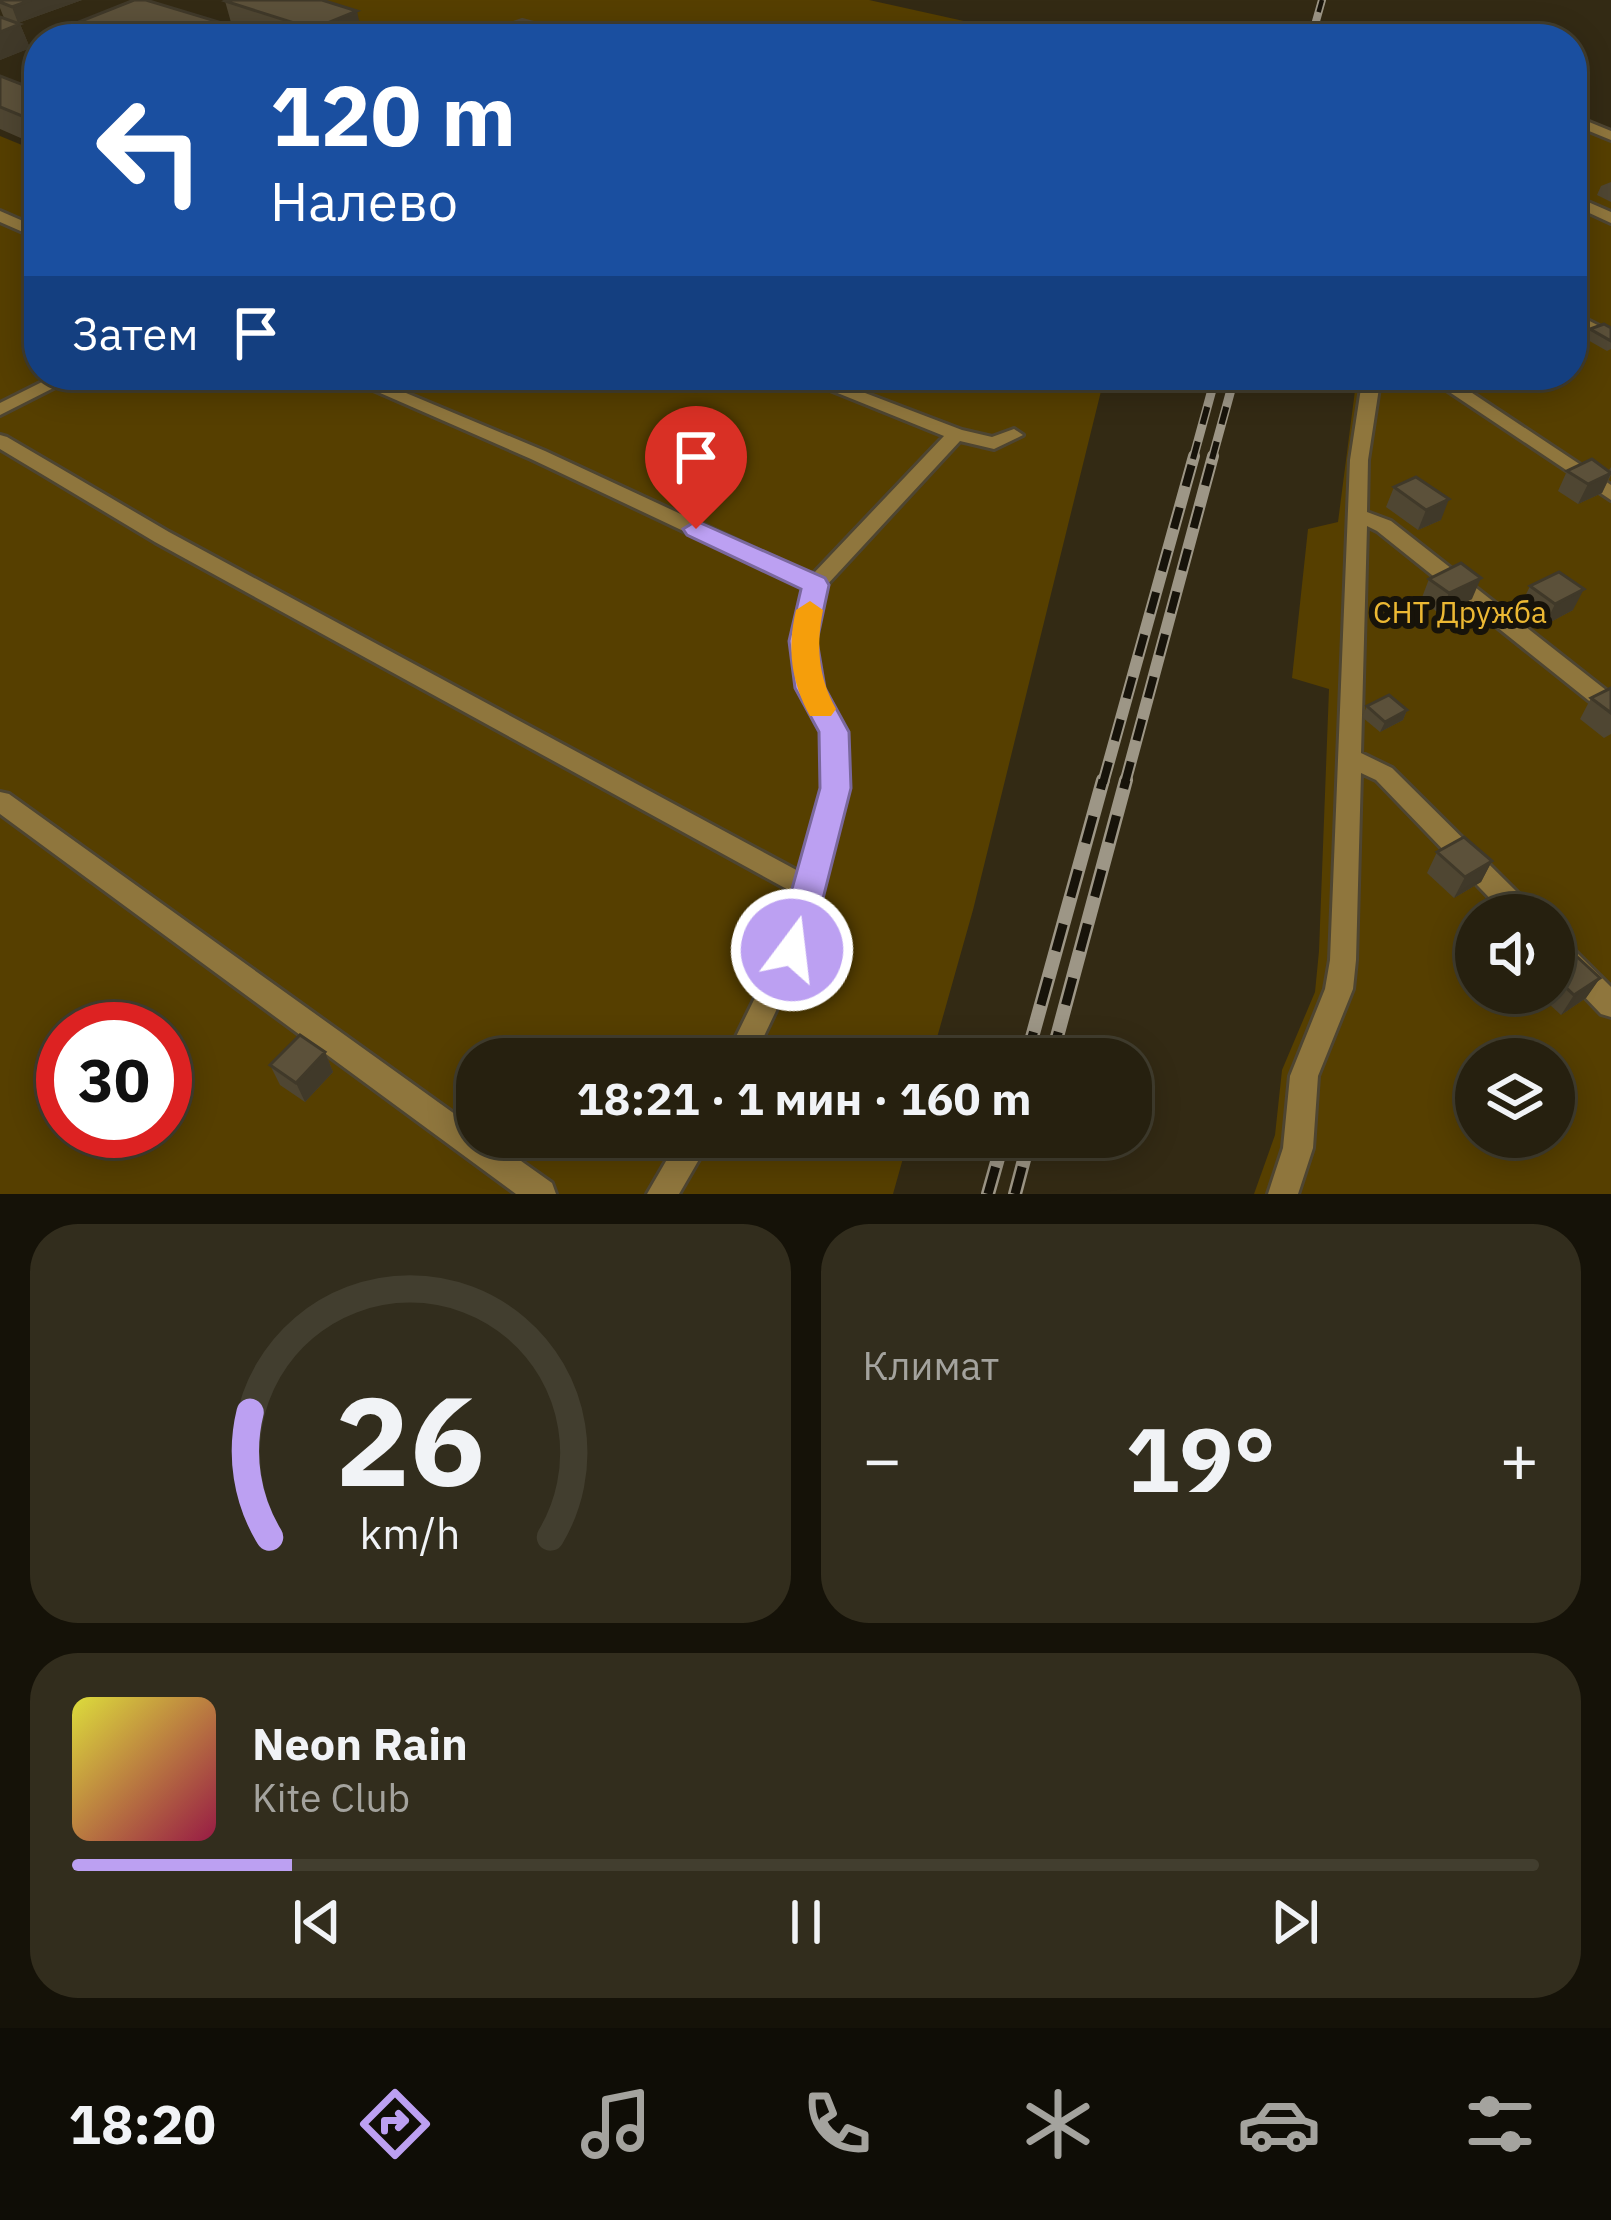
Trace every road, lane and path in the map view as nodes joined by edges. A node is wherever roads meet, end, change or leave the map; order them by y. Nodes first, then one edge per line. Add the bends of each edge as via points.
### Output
1 (40, 390) edge
2 (384, 390) edge
3 (841, 390) edge
4 (1370, 390) edge
5 (1455, 390) edge
6 (0, 410) edge
7 (956, 434) junction
8 (1014, 435) dead end
9 (0, 441) edge
10 (1611, 494) edge
11 (1357, 515) junction
12 (815, 585) junction
13 (1611, 706) edge
14 (1349, 757) junction
15 (0, 801) edge
16 (808, 889) junction
17 (1501, 894) edge
18 (1575, 968) edge
19 (1611, 1005) edge
20 (749, 1038) edge
21 (684, 1158) edge
22 (541, 1194) edge
23 (662, 1194) edge
24 (1283, 1194) edge

1 - 6 street
2 - 12 street
3 - 7 street
4 - 11 street
5 - 10 street
7 - 8 street via 994,443
7 - 12 street
9 - 16 street
11 - 13 street via 1384,526
11 - 14 street
12 - 16 street via 803,641 810,688 834,732 836,788
14 - 17 street via 1384,774
14 - 24 street via 1339,989 1304,1076 1298,1148
15 - 22 street
16 - 20 street via 792,950
18 - 19 street
21 - 23 street

